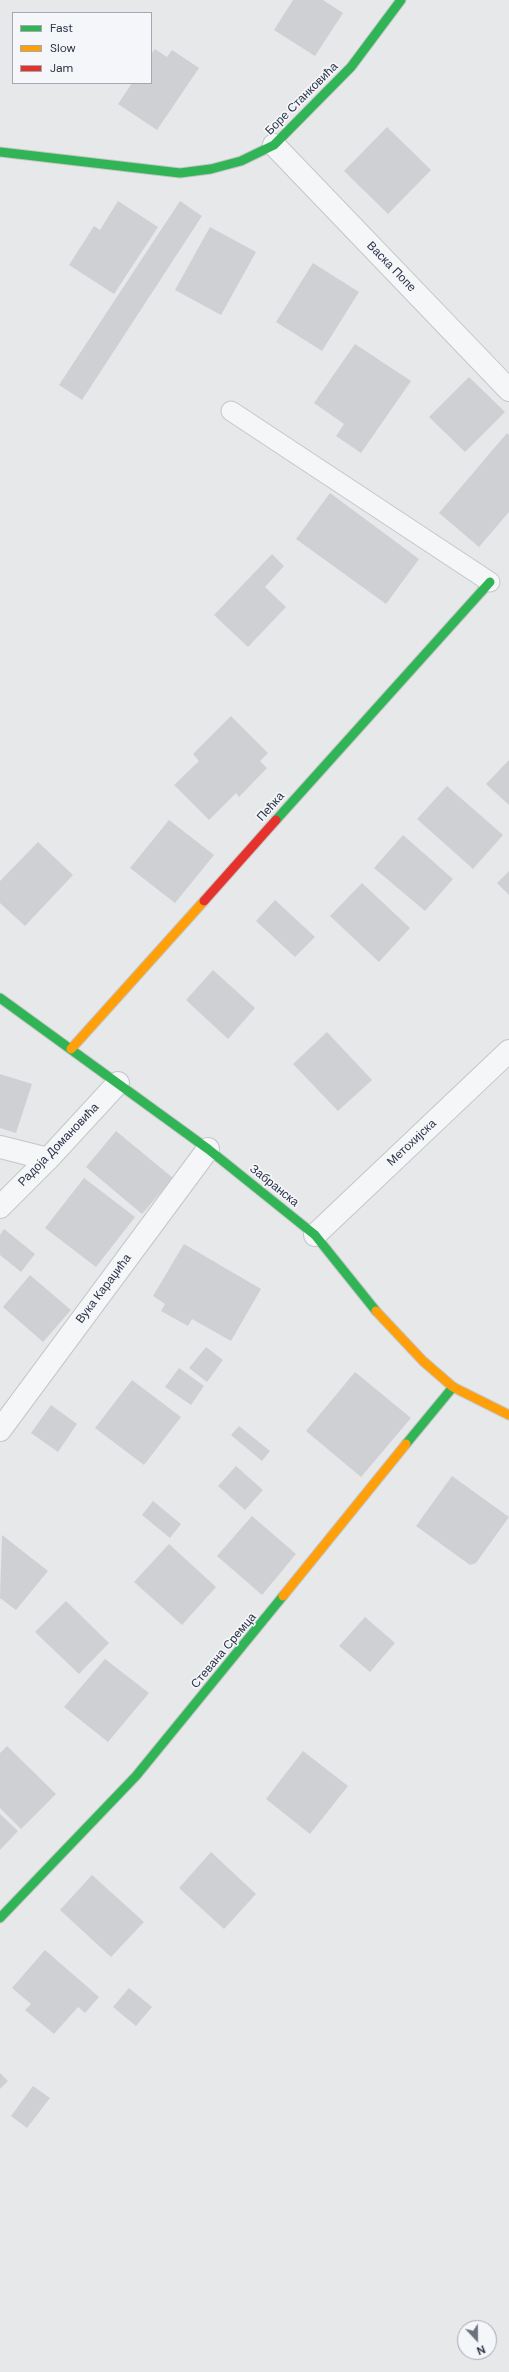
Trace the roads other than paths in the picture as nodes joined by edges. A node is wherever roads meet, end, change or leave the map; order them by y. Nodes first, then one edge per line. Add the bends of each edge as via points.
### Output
1 (401, 0) edge
2 (274, 145) junction
3 (0, 152) edge
4 (509, 390) edge
5 (231, 411) dead end
6 (490, 582) joint
7 (0, 998) edge
8 (71, 1049) junction
9 (509, 1051) edge
10 (118, 1083) junction
11 (0, 1147) edge
12 (208, 1149) junction
13 (48, 1159) junction
14 (0, 1207) edge
15 (315, 1235) junction
16 (453, 1387) junction
17 (506, 1409) edge
18 (0, 1430) edge
19 (0, 1918) edge

1 - 2 street, Боре Станковића via 351,67
2 - 3 street, Боре Станковића via 241,161 211,169 180,173
2 - 4 street, Васка Попе
5 - 6 lane
6 - 8 street, Пећка
7 - 8 street, Забранска
8 - 10 street, Забранска
9 - 15 street, Метохијска
10 - 12 street, Забранска
10 - 13 street, Радоја Домановића
11 - 13 street
12 - 15 street, Забранска
12 - 18 street, Вука Караџића
13 - 14 street, Радоја Домановића
15 - 16 street, Забранска via 386,1323
16 - 17 street, Забранска
16 - 19 street, Стевана Сремца via 136,1776

